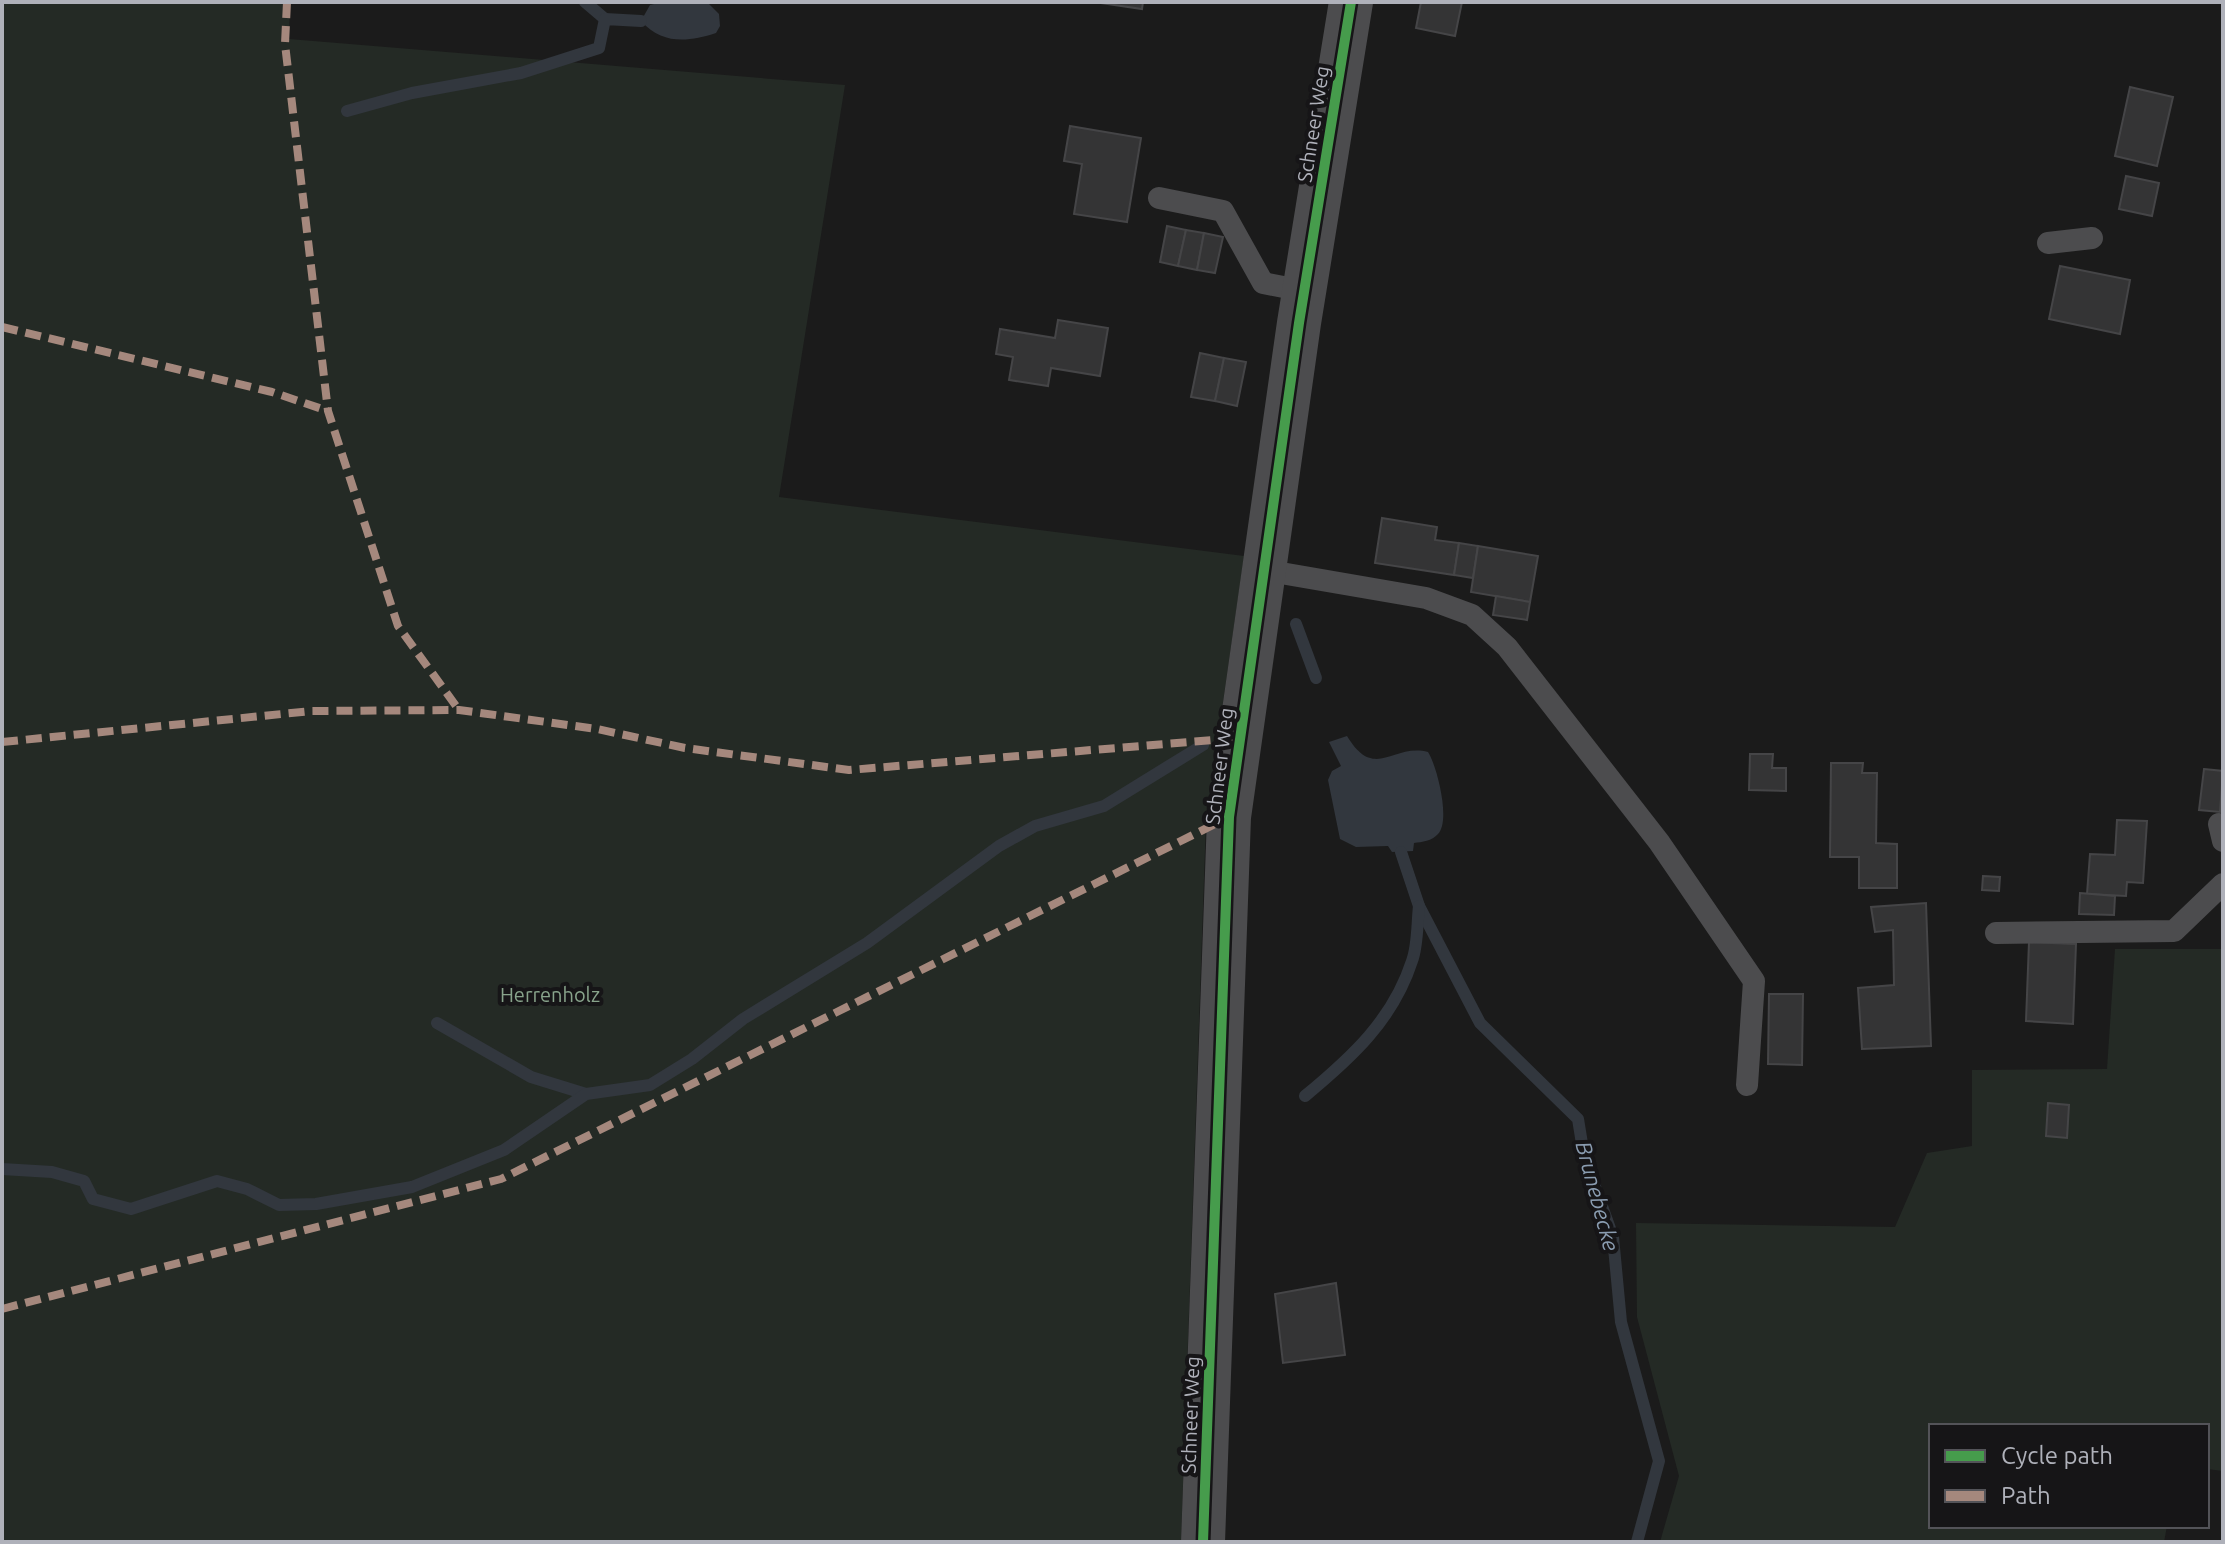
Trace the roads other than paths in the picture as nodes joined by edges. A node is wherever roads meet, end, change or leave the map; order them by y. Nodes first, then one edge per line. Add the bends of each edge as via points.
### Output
1 (1351, 2) edge
2 (1159, 198) dead end
3 (2092, 238) dead end
4 (2048, 243) dead end
5 (1304, 291) junction
6 (1263, 570) junction
7 (2223, 884) edge
8 (1996, 933) dead end
9 (1747, 1085) dead end
10 (1203, 1542) edge

1 - 5 street, Schneer Weg
2 - 5 lane via 1223,211 1263,283
3 - 4 lane
5 - 6 street, Schneer Weg
6 - 9 lane via 1426,598 1472,615 1507,647 1659,842 1754,981
6 - 10 street, Schneer Weg via 1229,817
7 - 8 lane via 2174,931

